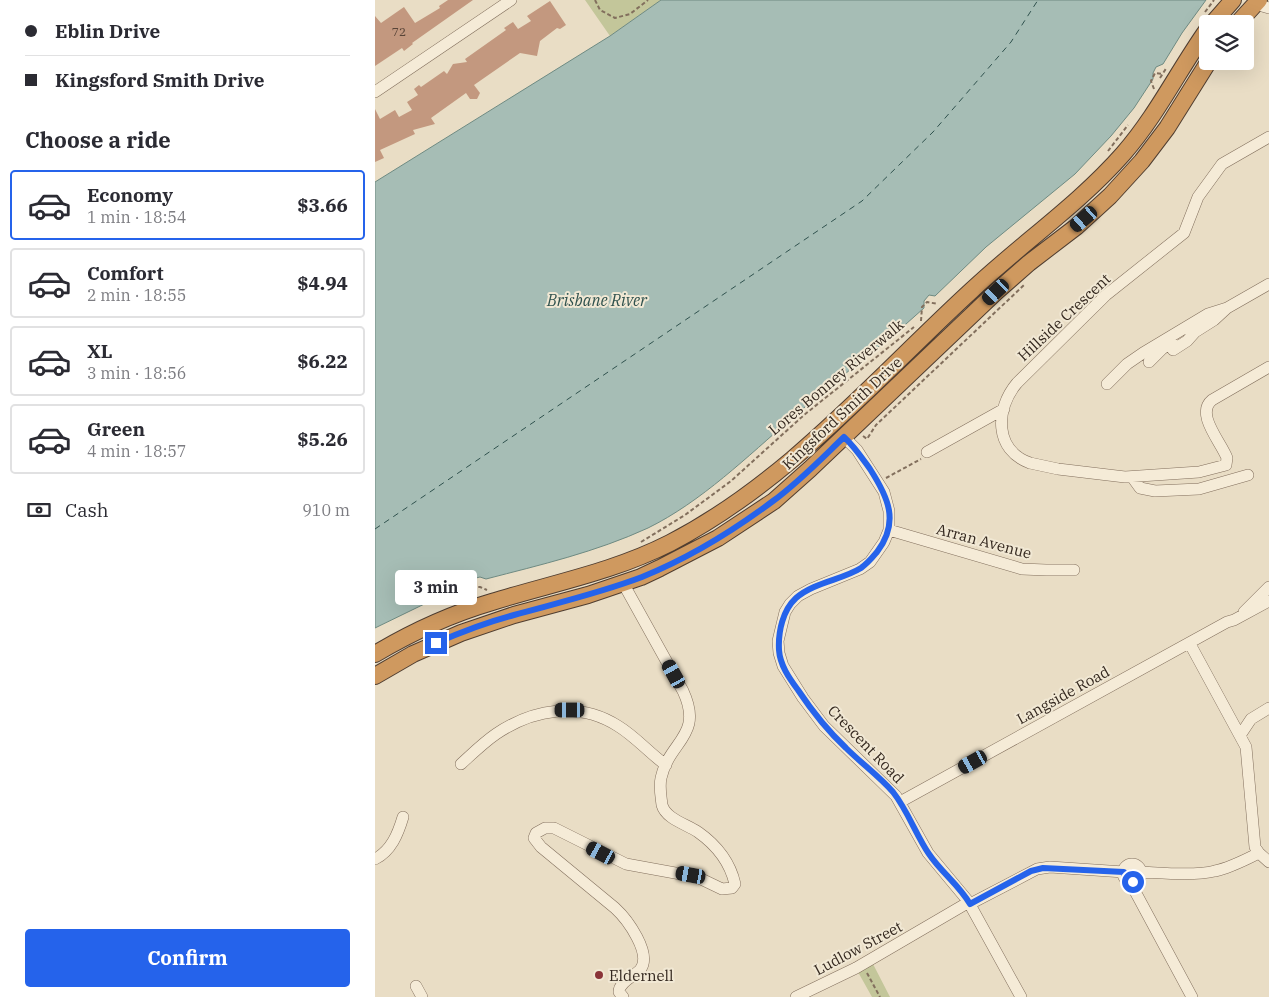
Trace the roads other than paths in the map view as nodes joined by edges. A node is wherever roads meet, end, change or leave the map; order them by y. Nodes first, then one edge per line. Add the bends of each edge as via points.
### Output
1 (511, 0) edge
2 (1233, 0) edge
3 (1261, 4) edge
4 (1217, 15) edge
5 (1248, 15) edge
6 (1199, 38) edge
7 (1203, 70) edge
8 (375, 92) edge
9 (1269, 136) edge
10 (1269, 284) edge
11 (1227, 308) junction
12 (1197, 330) junction
13 (1173, 350) dead end
14 (1149, 362) dead end
15 (1269, 368) edge
16 (1107, 384) dead end
17 (1004, 409) junction
18 (844, 437) junction
19 (926, 454) road end
20 (1248, 475) dead end
21 (1132, 477) junction
22 (889, 530) junction
23 (1074, 570) dead end
24 (623, 583) junction
25 (1269, 587) edge
26 (1269, 601) edge
27 (1241, 616) junction
28 (1190, 644) junction
29 (375, 654) edge
30 (375, 676) edge
31 (1269, 708) edge
32 (1241, 734) junction
33 (461, 764) dead end
34 (666, 765) junction
35 (900, 802) junction
36 (403, 817) dead end
37 (1259, 853) junction
38 (375, 859) edge
39 (1269, 862) edge
40 (1124, 872) junction
41 (1141, 872) junction
42 (1130, 882) junction
43 (969, 903) junction
44 (934, 922) junction
45 (812, 983) dead end
46 (416, 986) dead end
47 (422, 997) edge
48 (623, 997) edge
49 (796, 997) edge
50 (1021, 997) edge
51 (1192, 997) edge

1 - 8 street
2 - 4 highway, Kingsford Smith Drive
3 - 5 highway
6 - 29 highway, Kingsford Smith Drive via 1155,112 1105,174 995,269 820,435 755,490 698,528 643,555 595,573 472,609 426,627
7 - 18 highway, Kingsford Smith Drive via 1167,128 1110,196 996,292
9 - 17 street, Hillside Crescent via 1222,164 1198,197 1184,234 1097,304 1017,383
10 - 11 street
11 - 12 street
11 - 16 street via 1208,314 1149,349 1127,364
12 - 13 street
12 - 14 street via 1167,345
15 - 21 street, Hillside Crescent via 1211,400 1206,406 1205,416 1225,453 1226,465 1199,472
17 - 19 street
17 - 21 street, Hillside Crescent via 1003,438 1010,450 1022,460 1051,468
18 - 22 street via 860,454 884,492
18 - 24 highway, Kingsford Smith Drive via 786,491 735,528 681,559
20 - 21 street via 1199,489 1155,491 1139,488
22 - 23 street, Arran Avenue via 1017,568
22 - 35 street, Crescent Road via 870,562 811,589 790,604 785,612 779,653 783,666 824,726
24 - 30 highway, Kingsford Smith Drive via 461,633 413,654
24 - 34 street via 689,706 689,726
25 - 27 street, Langside Road
26 - 27 street, Langside Road
27 - 28 street, Langside Road
28 - 32 street
28 - 35 street, Langside Road
31 - 32 street via 1251,719
32 - 37 street via 1248,755 1255,841
33 - 34 street via 505,728 536,714 570,710 594,714 619,726
34 - 48 street via 660,785 665,812 714,846 730,869 735,882 732,888 722,889 691,875 626,864 554,828 542,829 535,834 535,840 541,847 615,908 635,935 643,952 643,962 639,971 620,987
35 - 43 street, Crescent Road via 928,853
36 - 38 street via 388,849
37 - 39 street
37 - 41 street via 1211,872
40 - 41 street via 1131,865
40 - 42 street
40 - 43 street, Ludlow Street via 1037,869
41 - 42 street via 1138,880
42 - 51 street
43 - 44 street, Ludlow Street
43 - 50 street, Crescent Road
44 - 45 street, Ludlow Street via 913,928
44 - 49 street, Ludlow Street via 856,968
46 - 47 street

